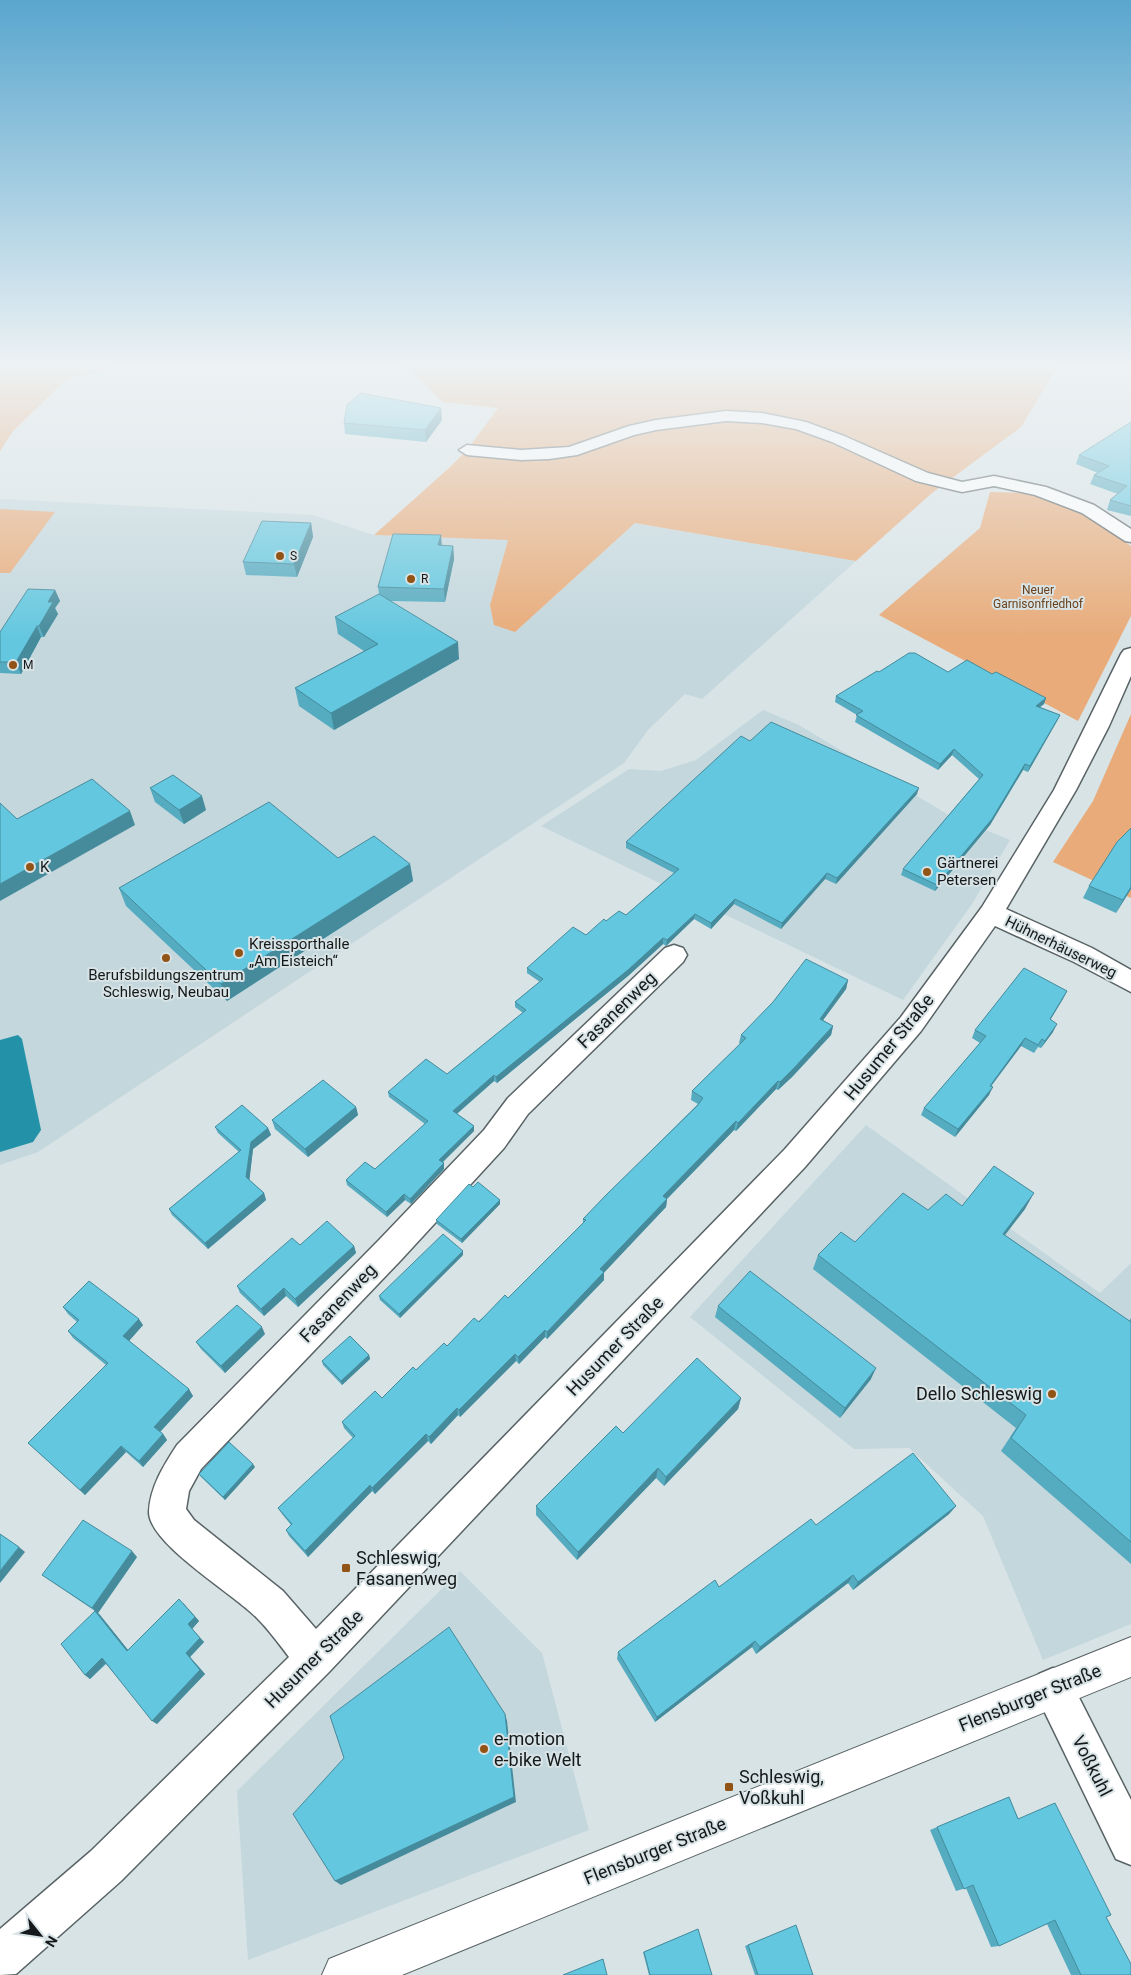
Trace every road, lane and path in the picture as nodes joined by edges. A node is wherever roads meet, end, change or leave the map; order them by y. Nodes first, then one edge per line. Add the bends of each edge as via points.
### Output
1 (874, 455) edge
2 (1131, 537) edge
3 (1131, 654) edge
4 (992, 913) junction
5 (674, 955) dead end
6 (1131, 982) edge
7 (1131, 1657) edge
8 (315, 1658) junction
9 (1053, 1688) junction
10 (1131, 1844) edge
11 (0, 1958) edge
12 (345, 1975) edge

1 - 2 street via 922,477 962,487 994,481 1040,491 1088,509
3 - 4 street, Husumer Straße via 1065,790
4 - 6 street, Hühnerhäuserweg via 1082,954
4 - 8 street, Husumer Straße via 912,1024 795,1158
5 - 8 street, Fasanenweg via 518,1106 494,1139 190,1457 172,1486 167,1513 181,1533 270,1604
7 - 9 street, Flensburger Straße
8 - 11 street, Husumer Straße via 106,1866
9 - 10 street, Voßkuhl
9 - 12 street, Flensburger Straße

